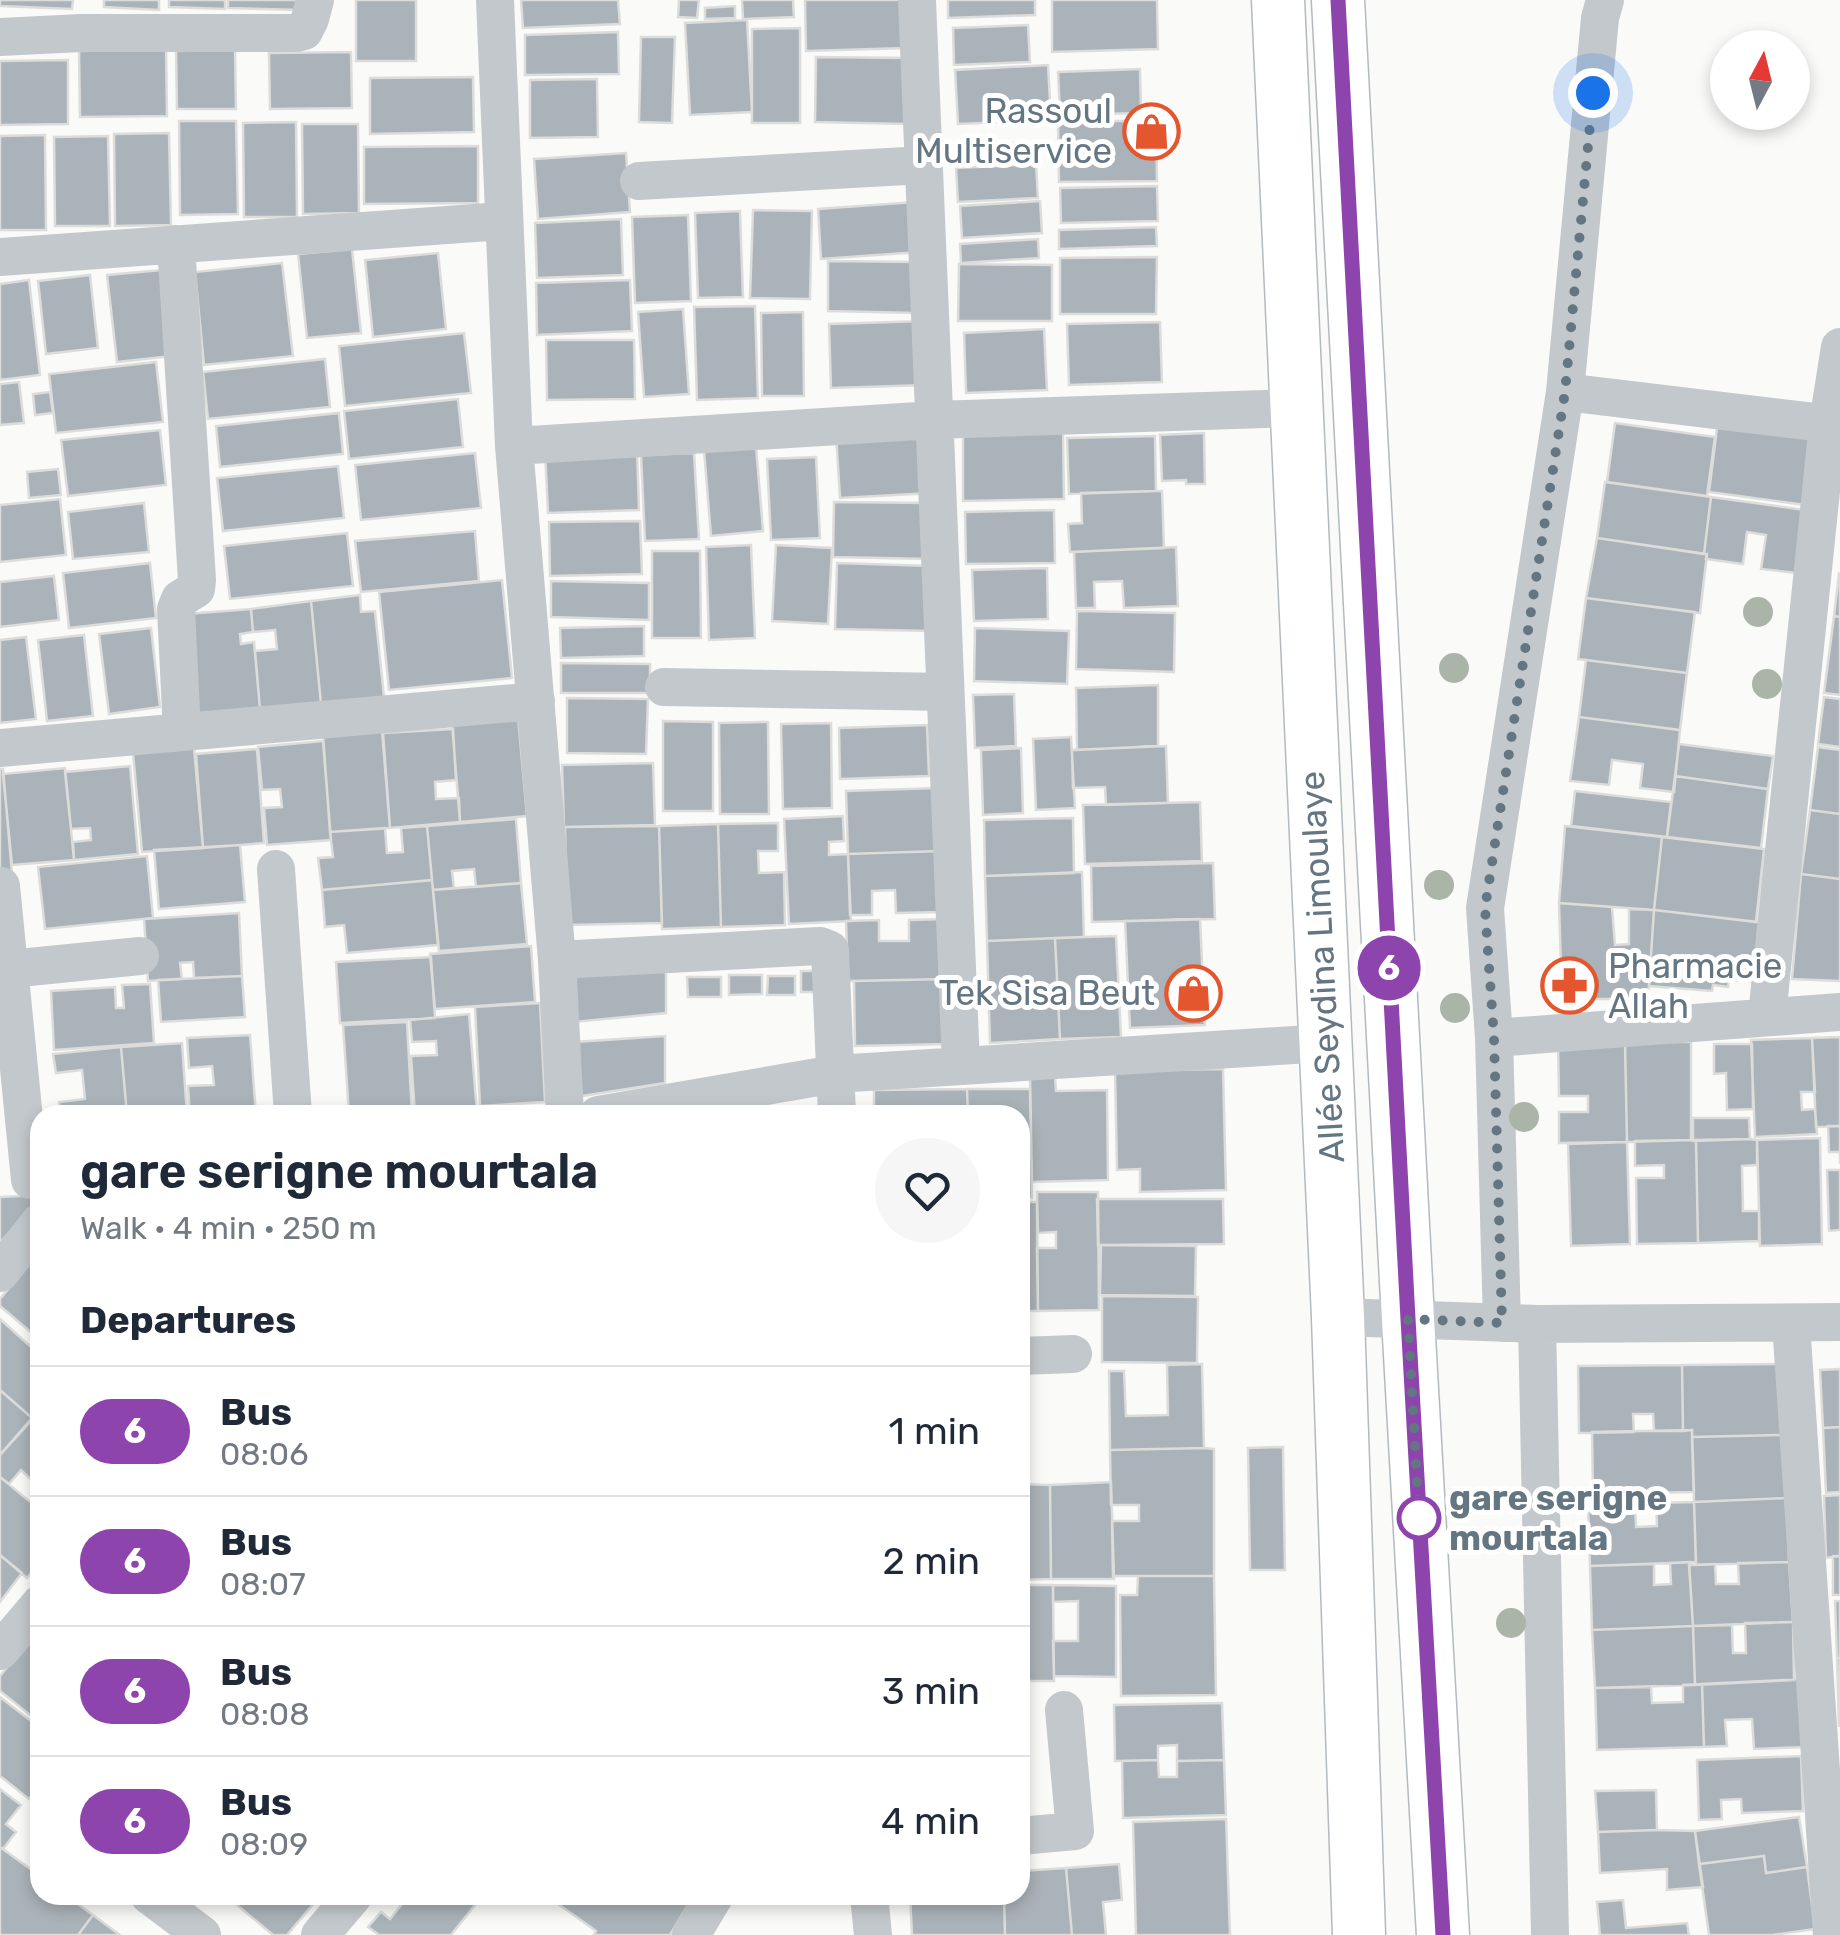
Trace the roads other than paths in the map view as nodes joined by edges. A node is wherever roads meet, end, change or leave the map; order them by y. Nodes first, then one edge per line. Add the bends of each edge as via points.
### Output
1 (315, 0) edge
2 (495, 0) edge
3 (917, 0) edge
4 (1278, 0) edge
5 (1338, 0) edge
6 (1605, 0) edge
7 (82, 16) edge
8 (0, 37) edge
9 (924, 166) junction
10 (640, 181) dead end
11 (503, 221) junction
12 (176, 244) junction
13 (0, 257) edge
14 (1840, 347) edge
15 (1565, 392) junction
16 (1297, 408) junction
17 (935, 420) junction
18 (1834, 424) edge
19 (514, 446) junction
20 (664, 687) dead end
21 (946, 692) junction
22 (536, 702) junction
23 (182, 732) junction
24 (0, 748) edge
25 (276, 869) dead end
26 (1, 886) edge
27 (140, 956) dead end
28 (557, 960) junction
29 (10, 969) junction
30 (1840, 1012) edge
31 (1767, 1016) junction
32 (1494, 1038) junction
33 (1326, 1043) junction
34 (960, 1066) junction
35 (836, 1074) junction
36 (292, 1105) edge
37 (564, 1105) edge
38 (656, 1105) edge
39 (837, 1105) edge
40 (23, 1180) edge
41 (30, 1235) edge
42 (0, 1273) edge
43 (1338, 1317) junction
44 (1408, 1319) junction
45 (1840, 1322) edge
46 (1791, 1323) junction
47 (1519, 1324) junction
48 (1074, 1354) dead end
49 (1030, 1356) edge
50 (30, 1616) edge
51 (0, 1650) edge
52 (1064, 1710) dead end
53 (1030, 1835) edge
54 (1834, 1844) edge
55 (162, 1905) edge
56 (346, 1905) edge
57 (709, 1905) edge
58 (870, 1905) edge
59 (202, 1935) edge
60 (320, 1935) edge
61 (691, 1935) edge
62 (873, 1935) edge
63 (1360, 1935) edge
64 (1443, 1935) edge
65 (1550, 1935) edge
66 (1832, 1935) edge

1 - 7 street via 304,31 296,32
2 - 11 street
3 - 9 street
4 - 16 main road, Allée Seydina Limoulaye
5 - 44 main road, Allée Seydina Limoulaye
6 - 15 street
7 - 8 street
9 - 10 street
9 - 17 street
11 - 12 street
11 - 19 street
12 - 13 street
12 - 23 street via 198,580 176,609
14 - 18 street
15 - 18 street
15 - 32 street via 1485,908
16 - 17 street
16 - 33 main road, Allée Seydina Limoulaye
17 - 19 street
17 - 21 street
18 - 31 street
19 - 22 street
20 - 21 street
21 - 34 street
22 - 23 street
22 - 28 street
23 - 24 street
25 - 36 street
26 - 29 street
27 - 29 street
28 - 35 street via 830,950
28 - 37 street
29 - 40 street
30 - 31 street
31 - 32 street
32 - 47 street
33 - 34 street
33 - 43 main road, Allée Seydina Limoulaye
34 - 35 street
35 - 38 street
35 - 39 street
41 - 42 street
43 - 44 street
43 - 63 main road, Allée Seydina Limoulaye
44 - 47 street
44 - 64 main road, Allée Seydina Limoulaye
45 - 46 street
46 - 47 street
46 - 54 street
47 - 65 street
48 - 49 street
50 - 51 street
52 - 53 street via 1075,1831
54 - 66 street
55 - 59 street
56 - 60 street
57 - 61 street
58 - 62 street

